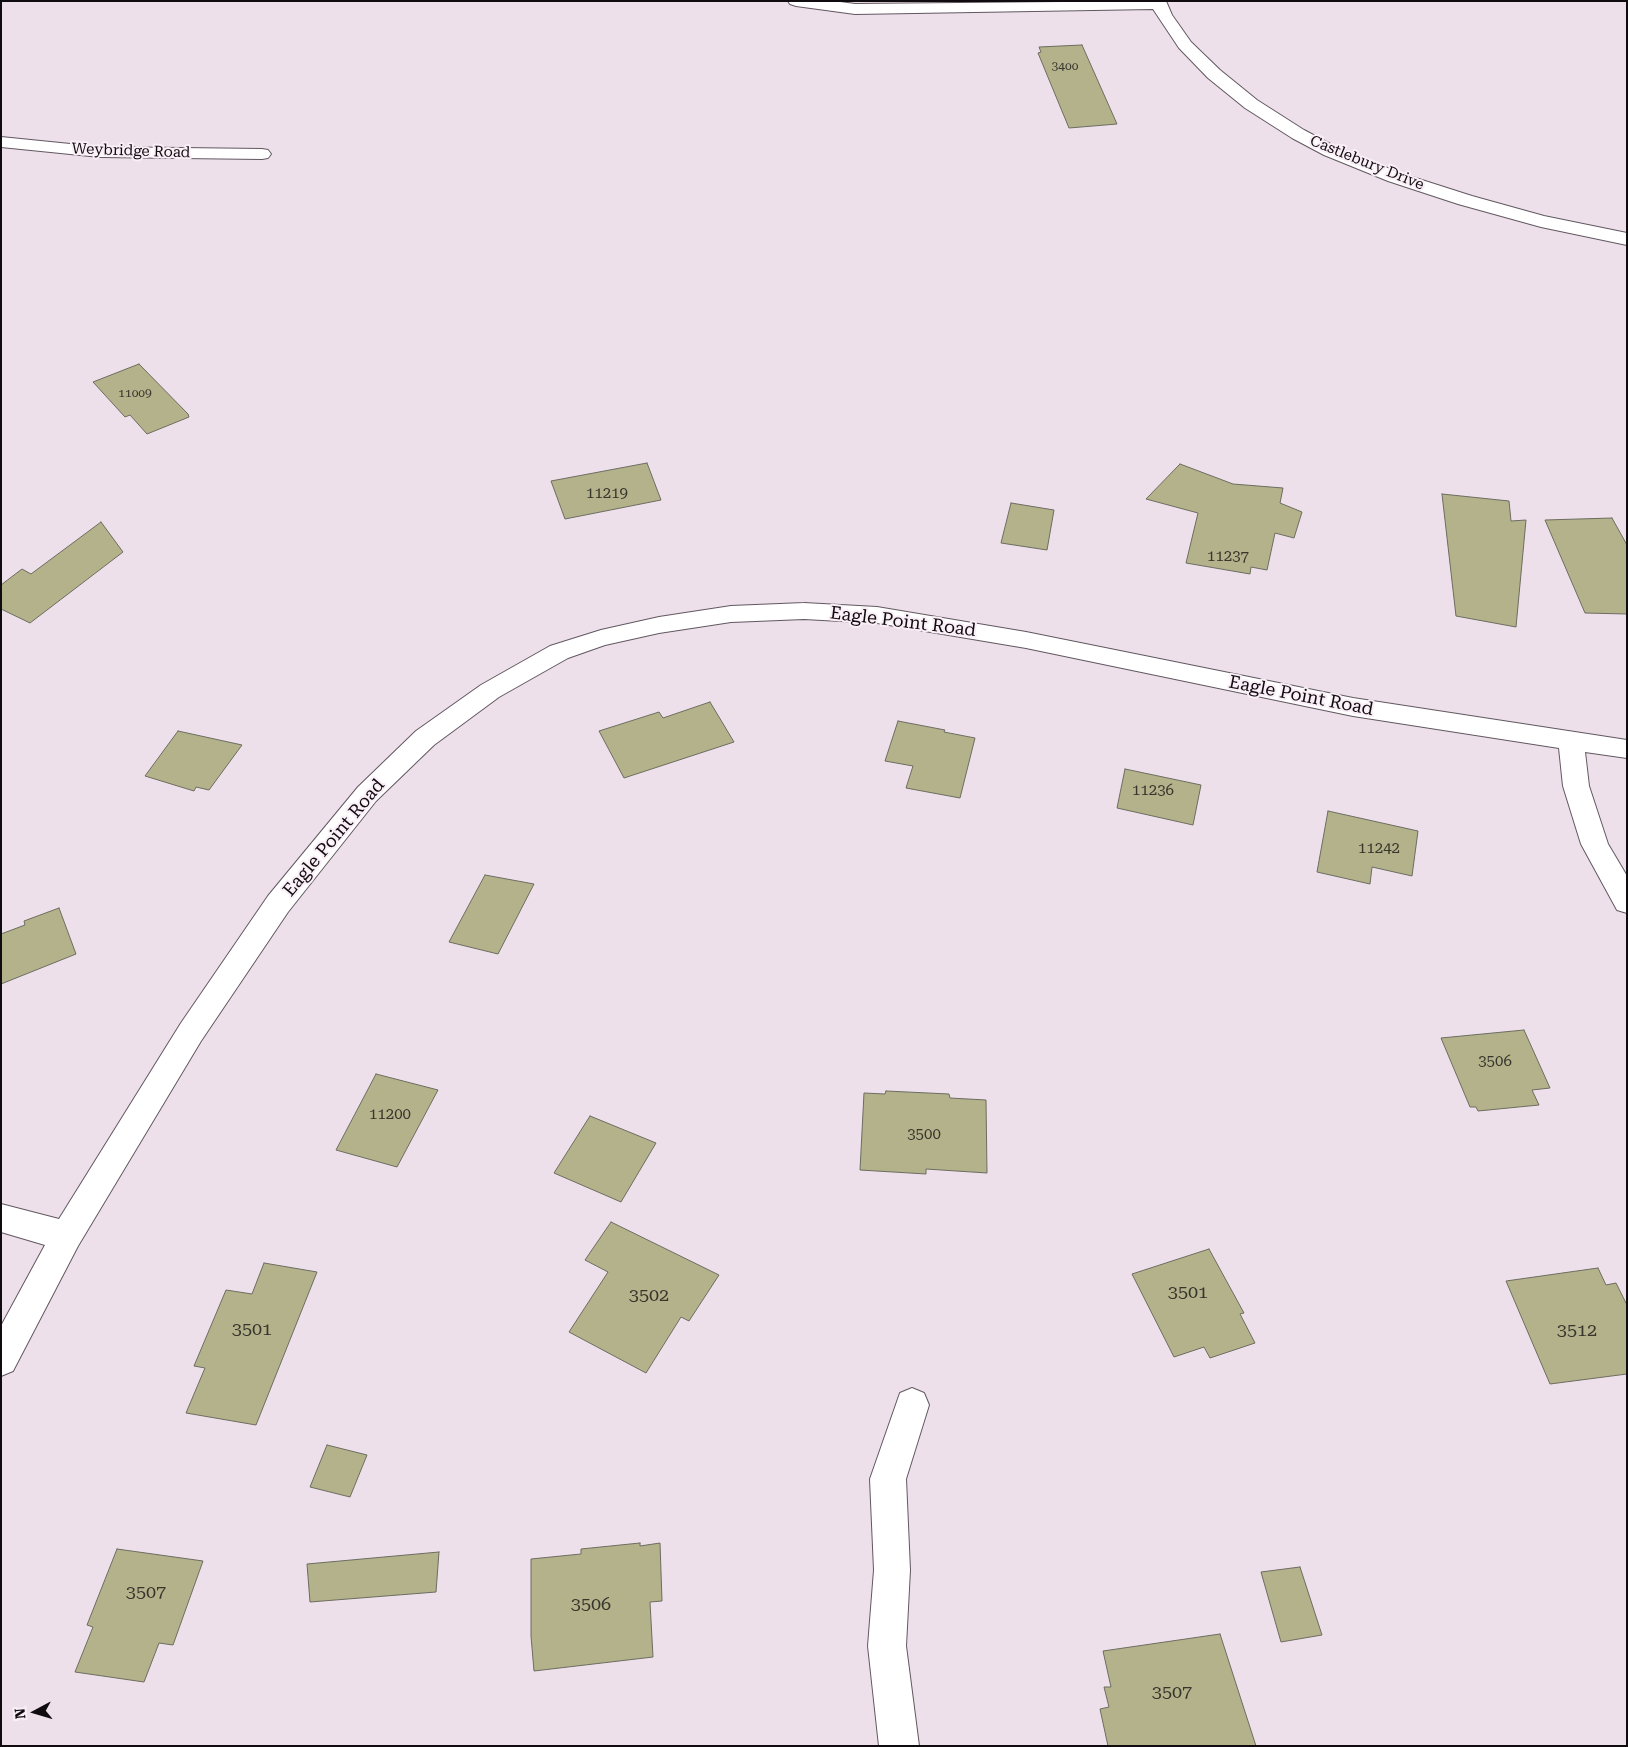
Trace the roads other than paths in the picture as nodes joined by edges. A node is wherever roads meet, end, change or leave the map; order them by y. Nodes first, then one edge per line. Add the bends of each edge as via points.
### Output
1 (796, 1) edge
2 (1158, 3) edge
3 (1, 142) edge
4 (262, 154) dead end
5 (1627, 239) edge
6 (1571, 742) junction
7 (1627, 749) edge
8 (1627, 902) edge
9 (1, 1218) edge
10 (67, 1236) junction
11 (1, 1360) edge
12 (912, 1405) dead end
13 (899, 1746) edge

1 - 2 street via 855,9
2 - 5 street, Castlebury Drive via 1185,44 1214,74 1251,104 1330,151 1394,177 1465,200 1541,221
3 - 4 street, Weybridge Road via 100,152
6 - 7 street, Eagle Point Road
6 - 8 street via 1576,786 1595,844
6 - 10 street, Eagle Point Road via 1353,707 1026,640 877,615 804,611 731,614 658,624 601,638 559,652 490,691 425,738 367,794 278,904 190,1032
9 - 10 street
10 - 11 street, Eagle Point Road
12 - 13 street via 888,1479 892,1570 887,1646

